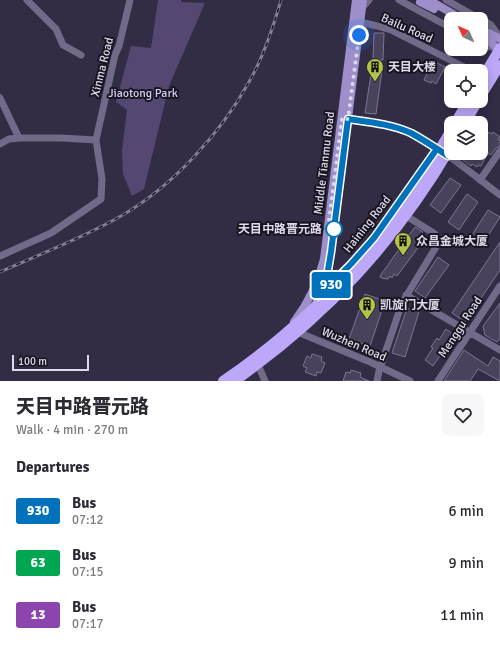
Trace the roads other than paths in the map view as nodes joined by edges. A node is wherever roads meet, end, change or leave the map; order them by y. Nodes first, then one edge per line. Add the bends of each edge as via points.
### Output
1 (27, 0) edge
2 (130, 0) edge
3 (356, 0) edge
4 (368, 0) edge
5 (399, 0) edge
6 (446, 0) edge
7 (424, 1) edge
8 (362, 4) edge
9 (447, 12) edge
10 (468, 12) edge
11 (444, 14) edge
12 (360, 22) junction
13 (488, 23) edge
14 (444, 24) edge
15 (488, 33) edge
16 (500, 39) edge
17 (488, 40) edge
18 (488, 46) edge
19 (499, 48) edge
20 (81, 55) dead end
21 (458, 64) edge
22 (488, 64) edge
23 (500, 65) edge
24 (488, 68) edge
25 (500, 69) edge
26 (488, 85) edge
27 (488, 88) edge
28 (0, 98) edge
29 (345, 119) junction
30 (444, 135) edge
31 (19, 138) junction
32 (96, 140) junction
33 (444, 141) edge
34 (0, 144) edge
35 (436, 148) junction
36 (444, 150) edge
37 (500, 151) edge
38 (444, 160) edge
39 (446, 160) edge
40 (459, 160) edge
41 (480, 180) junction
42 (500, 195) edge
43 (408, 217) junction
44 (0, 256) edge
45 (500, 286) edge
46 (406, 295) junction
47 (319, 296) junction
48 (290, 328) junction
49 (469, 333) junction
50 (300, 334) junction
51 (500, 350) edge
52 (261, 360) junction
53 (381, 367) junction
54 (214, 381) edge
55 (218, 381) edge
56 (223, 381) edge
57 (235, 381) edge
58 (238, 381) edge
59 (243, 381) edge
60 (265, 381) edge
61 (377, 381) edge
62 (410, 381) edge
63 (438, 381) edge

1 - 20 street via 56,29 63,45
2 - 32 street, Xinma Road
3 - 29 main road, Middle Tianmu Road
4 - 8 street
5 - 14 street
6 - 10 street
7 - 9 main road
7 - 11 main road
8 - 12 main road, Middle Tianmu Road
12 - 21 street, Bailu Road via 391,30
12 - 29 main road, Middle Tianmu Road
13 - 16 street
15 - 16 main road
17 - 19 main road
18 - 19 street
19 - 22 main road
19 - 24 highway
23 - 26 highway
25 - 27 main road
28 - 31 street
29 - 35 street via 398,128
29 - 47 main road, Middle Tianmu Road via 328,270
29 - 48 main road, Middle Tianmu Road via 322,268 312,296
30 - 35 main road, Haining Road
31 - 32 street
31 - 34 street
32 - 44 street via 102,179 101,199 50,233
33 - 52 highway via 414,190 369,249
35 - 36 street
35 - 47 main road, Haining Road via 378,232
37 - 41 street
38 - 52 highway via 376,255 310,322
39 - 43 main road
40 - 41 street
41 - 42 street
43 - 46 street via 435,234 436,247
43 - 50 main road via 370,264
45 - 49 street, Menggu Road
46 - 49 street
46 - 53 street
47 - 48 main road, Haining Road
47 - 50 main road, Middle Tianmu Road
48 - 50 street, Wuzhen Road
48 - 55 main road, Middle Tianmu Road
49 - 51 street
49 - 63 street, Menggu Road
50 - 52 main road, Middle Tianmu Road via 286,346
50 - 53 street, Wuzhen Road
52 - 54 highway
52 - 56 highway
52 - 57 highway
52 - 58 main road, Middle Tianmu Road
52 - 59 highway
52 - 60 street
53 - 61 street
53 - 62 street, Wuzhen Road

